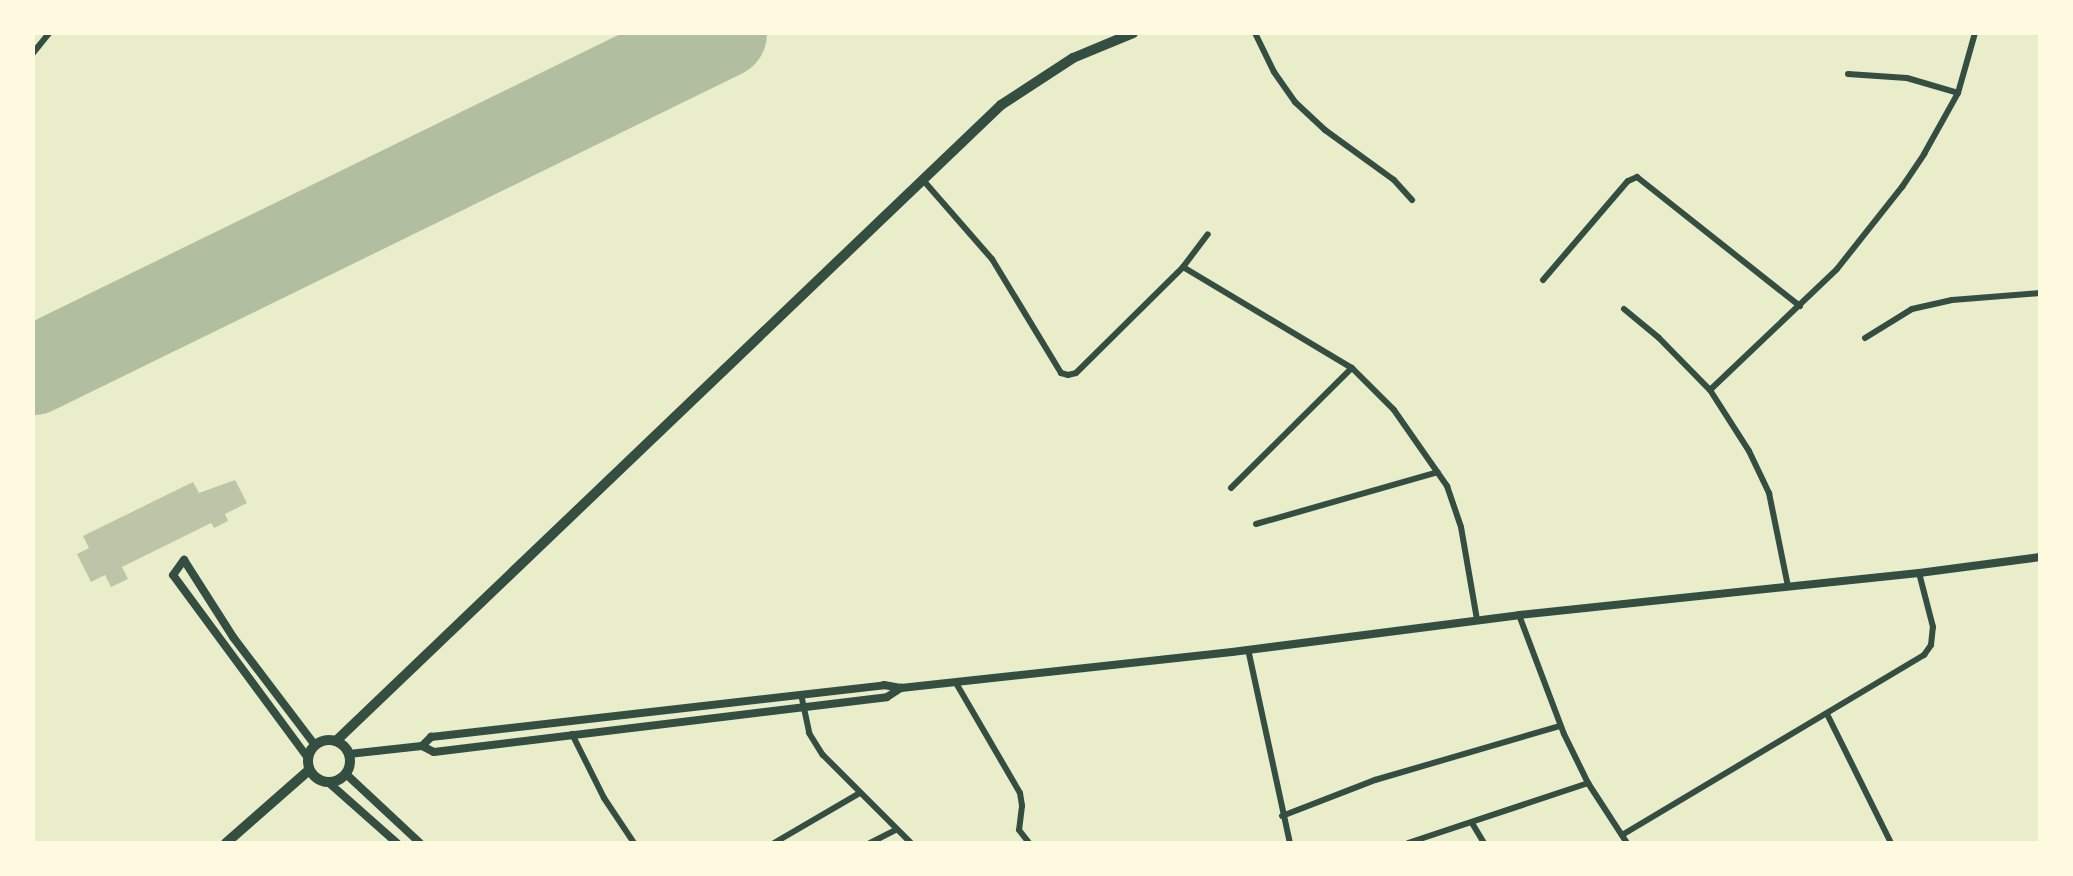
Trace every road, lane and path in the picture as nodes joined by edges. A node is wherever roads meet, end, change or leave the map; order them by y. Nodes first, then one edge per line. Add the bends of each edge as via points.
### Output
1 (1133, 33) edge
2 (1255, 33) edge
3 (1975, 33) edge
4 (46, 34) edge
5 (33, 53) edge
6 (1848, 74) dead end
7 (1958, 93) junction
8 (923, 180) junction
9 (1412, 200) dead end
10 (1208, 234) dead end
11 (1183, 267) junction
12 (1543, 280) dead end
13 (2040, 293) edge
14 (1800, 306) junction
15 (1624, 309) dead end
16 (1865, 338) dead end
17 (1352, 368) junction
18 (1710, 390) junction
19 (1438, 472) junction
20 (1231, 488) dead end
21 (1256, 524) dead end
22 (2040, 557) edge
23 (1919, 573) junction
24 (1788, 586) junction
25 (1519, 615) junction
26 (1477, 620) junction
27 (1248, 649) junction
28 (956, 683) junction
29 (270, 688) junction
30 (901, 688) junction
31 (801, 694) junction
32 (259, 696) junction
33 (803, 707) junction
34 (1827, 714) junction
35 (1560, 726) junction
36 (572, 734) junction
37 (336, 741) junction
38 (315, 745) junction
39 (422, 746) junction
40 (349, 754) junction
41 (308, 758) junction
42 (309, 770) junction
43 (346, 774) junction
44 (328, 782) junction
45 (1588, 783) junction
46 (860, 793) junction
47 (1282, 816) junction
48 (1472, 823) junction
49 (897, 829) junction
50 (1622, 835) junction
51 (226, 843) edge
52 (397, 843) edge
53 (419, 843) edge
54 (634, 843) edge
55 (774, 843) edge
56 (870, 843) edge
57 (911, 843) edge
58 (1030, 843) edge
59 (1290, 843) edge
60 (1408, 843) edge
61 (1484, 843) edge
62 (1627, 843) edge
63 (1891, 843) edge

1 - 8 highway via 1073,58 1026,86
2 - 9 street via 1274,72 1296,102 1325,130 1394,180
3 - 7 street
4 - 5 street
6 - 7 street via 1888,74
7 - 14 street via 1902,187 1837,269
8 - 11 street via 992,259 1061,373 1076,373
8 - 37 highway
10 - 11 street
11 - 17 street
12 - 14 street via 1628,181 1637,177
13 - 16 street via 1952,300 1912,309
14 - 18 street
15 - 18 street
17 - 19 street via 1394,410
17 - 20 street
18 - 24 street via 1749,451 1769,493
19 - 21 street
19 - 26 street via 1461,527
22 - 23 street
23 - 24 street
23 - 34 street via 1933,627 1931,645 1916,660
24 - 25 street
25 - 26 street
25 - 35 street
26 - 27 street
27 - 28 street
27 - 47 street
28 - 30 street
28 - 58 street via 1020,793 1019,830
29 - 32 street
29 - 32 street via 184,560 173,575
29 - 38 street
30 - 31 street via 884,685
30 - 33 street via 887,697
31 - 33 street
31 - 39 street via 431,737
32 - 41 street
33 - 36 street
33 - 46 street via 809,733 823,755
34 - 50 street
34 - 63 street
35 - 45 street
35 - 47 street via 1386,777
36 - 39 street via 434,752
36 - 54 street via 604,798
37 - 38 highway
37 - 40 highway
38 - 41 highway
39 - 40 street
40 - 43 highway
41 - 42 highway
42 - 44 highway
42 - 51 highway
43 - 44 highway
43 - 53 street
44 - 52 street
45 - 48 street
45 - 50 street
46 - 49 street
46 - 55 street
47 - 59 street
48 - 60 street
48 - 61 street
49 - 56 street
49 - 57 street
50 - 62 street

